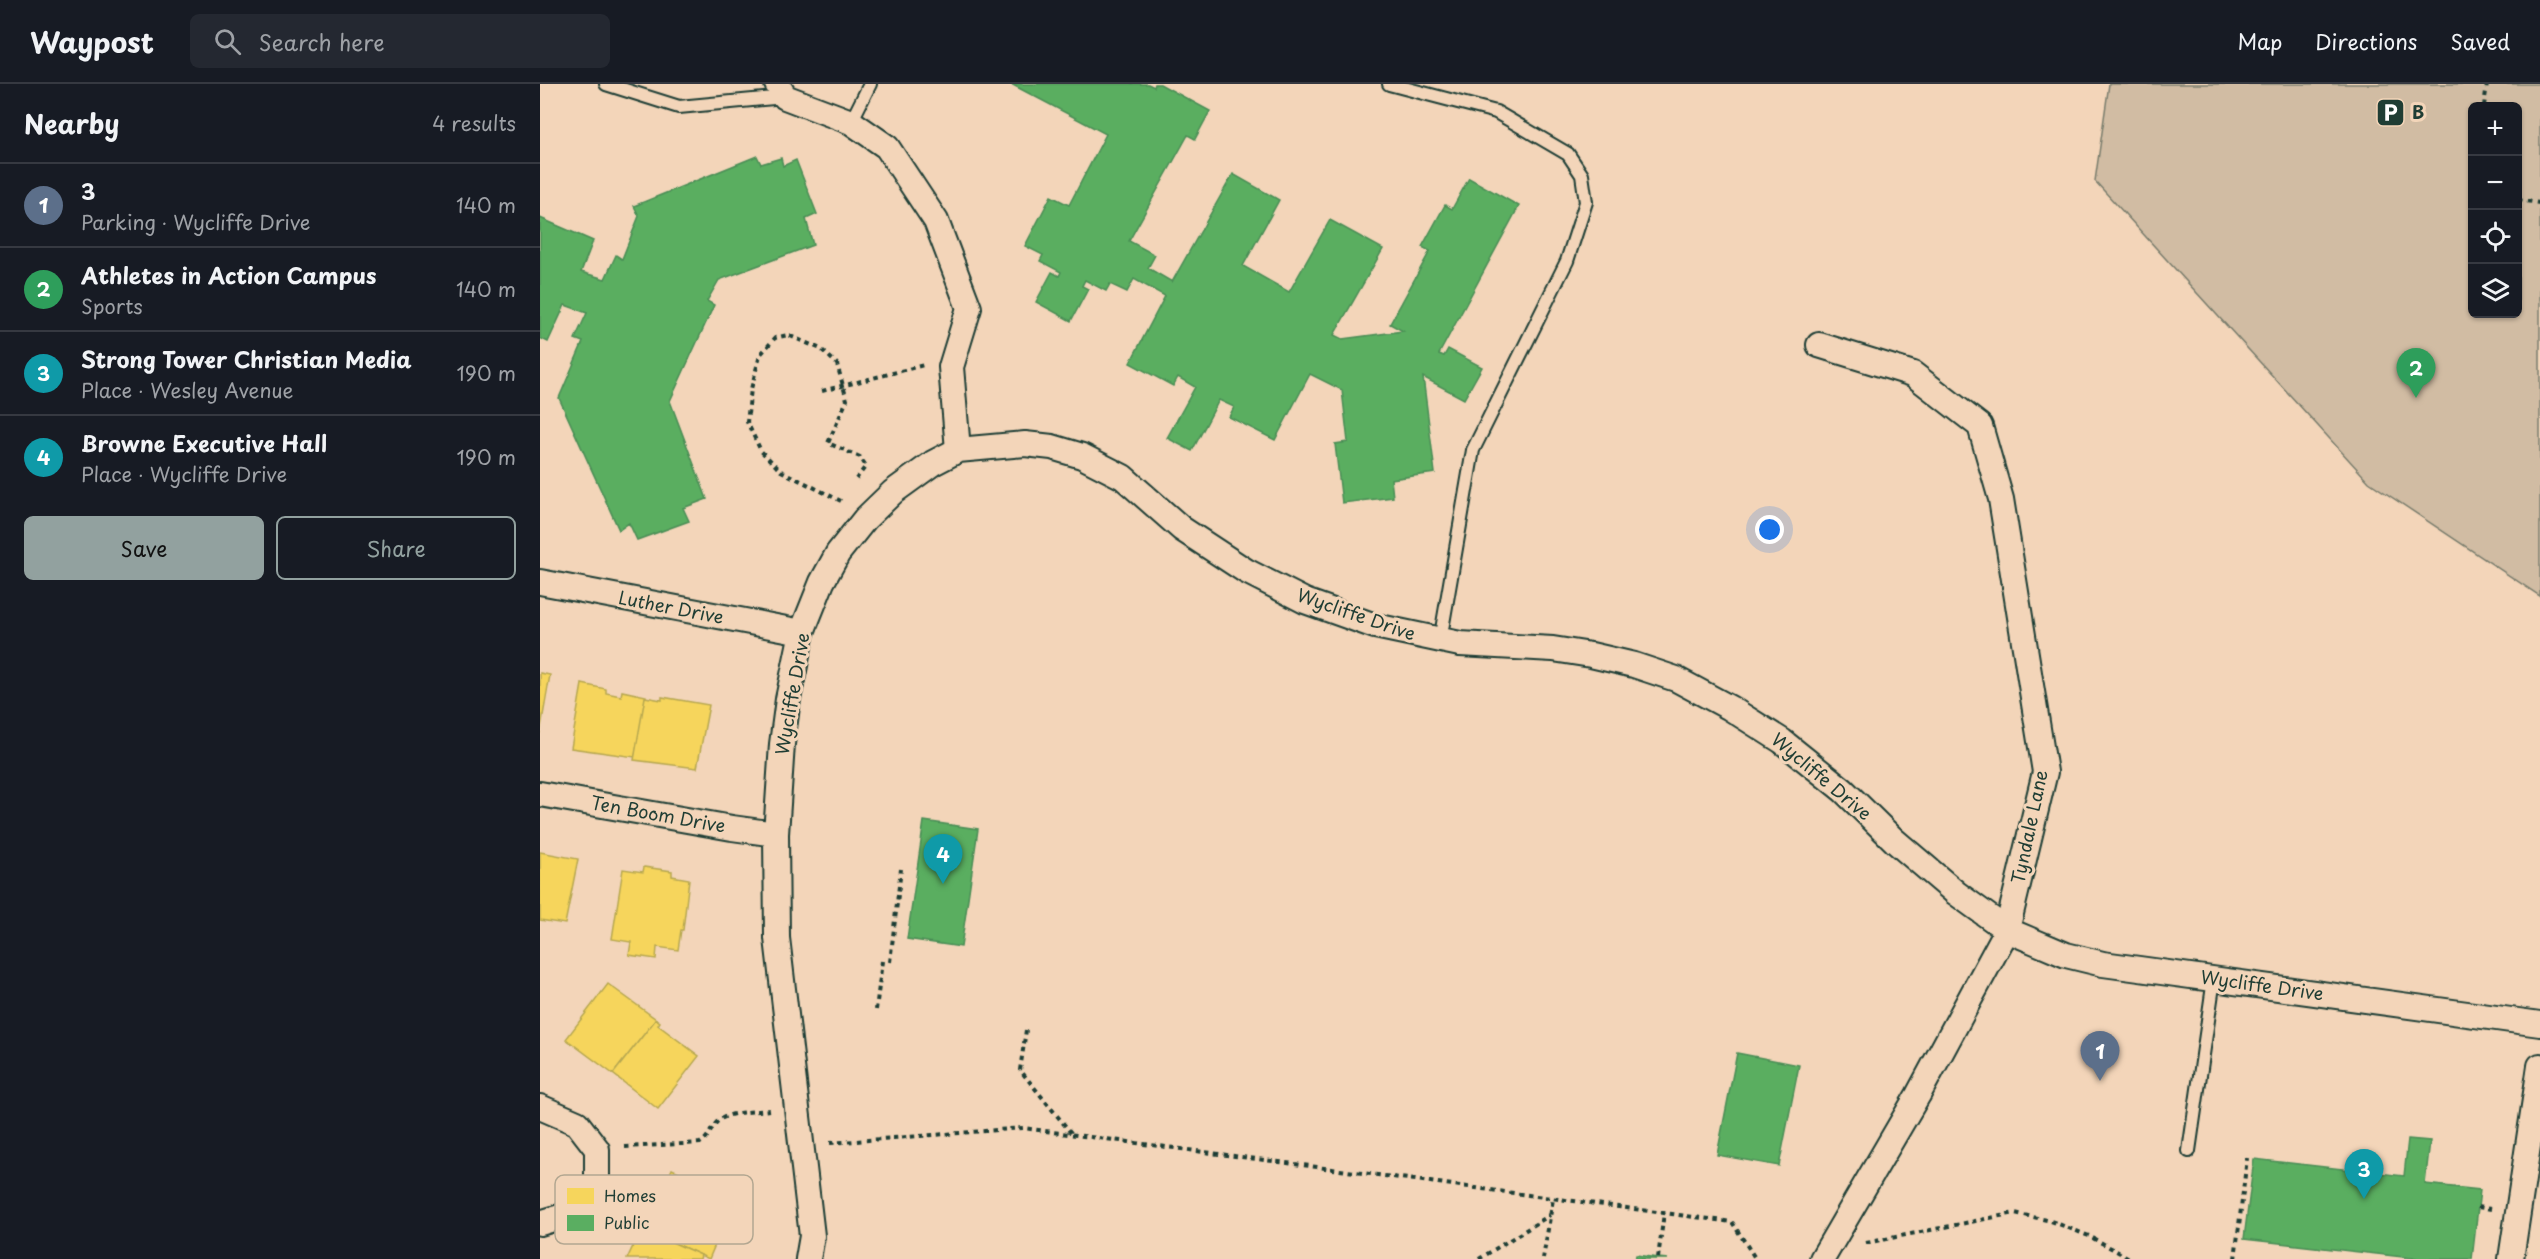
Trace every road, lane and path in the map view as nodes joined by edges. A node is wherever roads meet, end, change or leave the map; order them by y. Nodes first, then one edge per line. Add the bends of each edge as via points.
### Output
1 (606, 84) edge
2 (870, 84) edge
3 (1389, 84) edge
4 (2487, 84) edge
5 (781, 90) edge
6 (2485, 102) edge
7 (851, 122) junction
8 (2522, 201) edge
9 (2540, 203) edge
10 (1819, 345) dead end
11 (954, 357) junction
12 (844, 385) junction
13 (822, 391) dead end
14 (958, 450) junction
15 (856, 479) dead end
16 (841, 501) dead end
17 (540, 582) edge
18 (802, 632) junction
19 (1440, 641) junction
20 (540, 794) edge
21 (776, 834) junction
22 (901, 869) dead end
23 (2007, 930) junction
24 (882, 961) dead end
25 (890, 962) dead end
26 (2214, 979) junction
27 (876, 1010) dead end
28 (2540, 1024) edge
29 (1026, 1030) dead end
30 (2540, 1066) edge
31 (540, 1107) edge
32 (778, 1108) dead end
33 (1072, 1134) junction
34 (826, 1143) dead end
35 (597, 1149) junction
36 (2189, 1150) dead end
37 (2247, 1158) dead end
38 (597, 1175) edge
39 (1553, 1199) junction
40 (1664, 1213) junction
41 (1550, 1215) junction
42 (555, 1218) edge
43 (540, 1223) edge
44 (1866, 1243) dead end
45 (1658, 1257) dead end
46 (1755, 1258) edge
47 (808, 1259) edge
48 (1479, 1259) edge
49 (1543, 1259) edge
50 (1822, 1259) edge
51 (2131, 1259) edge
52 (2235, 1259) edge
53 (2511, 1259) edge

1 - 5 lane via 679,107
2 - 7 lane
3 - 19 lane via 1496,112 1568,154 1582,175 1586,202 1567,261 1473,450
4 - 6 path
5 - 7 street
7 - 11 street via 887,147 936,221 969,308
8 - 9 path
10 - 23 street, Tyndale Lane via 1913,374 1980,426 2001,499 2045,772
11 - 12 path
11 - 14 street via 951,368
12 - 13 path
12 - 15 path via 847,400 828,443 860,457 866,466
12 - 16 path via 837,364 821,349 788,335 775,338 760,355 747,422 761,451 781,471
14 - 18 street, Wycliffe Drive via 893,492 865,519 822,582
14 - 19 street, Wycliffe Drive via 1025,444 1082,456 1123,477 1182,529 1246,571 1305,601 1375,626
17 - 18 street, Luther Drive
18 - 21 street, Wycliffe Drive via 782,744
19 - 23 street, Wycliffe Drive via 1591,654 1685,684 1782,741 1843,790 1894,841
20 - 21 street, Ten Boom Drive
21 - 47 street, Wycliffe Drive via 777,938 812,1236
22 - 25 path
23 - 26 street, Wycliffe Drive via 2066,955 2103,964
23 - 50 street, Tyndale Lane
24 - 27 path
26 - 28 street, Wycliffe Drive
26 - 36 lane
29 - 33 path via 1020,1070
30 - 53 street
31 - 35 street via 577,1123
32 - 35 path via 725,1117 716,1122 710,1136 700,1143
33 - 34 path via 1023,1128
33 - 39 path
35 - 38 street
37 - 52 path
39 - 40 path
39 - 41 path
40 - 45 path
40 - 46 path via 1732,1222
41 - 48 path
41 - 49 path
42 - 43 street
44 - 51 path via 2016,1213 2089,1236

